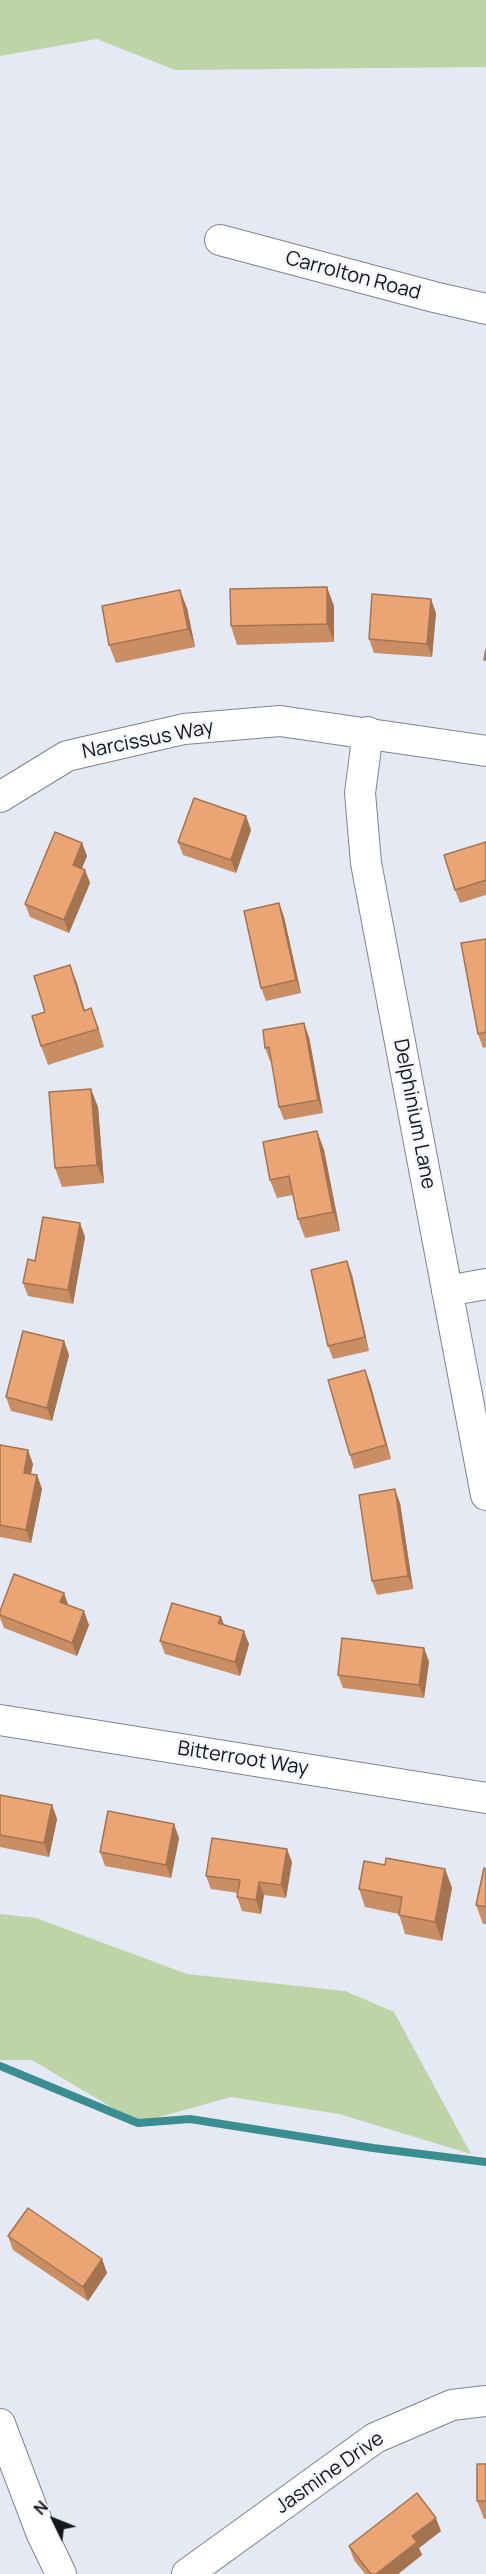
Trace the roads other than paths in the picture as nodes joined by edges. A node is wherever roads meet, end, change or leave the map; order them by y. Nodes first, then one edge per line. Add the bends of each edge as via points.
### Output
1 (220, 240) dead end
2 (486, 309) edge
3 (368, 732) junction
4 (486, 751) edge
5 (2, 791) edge
6 (486, 1284) edge
7 (447, 1290) junction
8 (486, 1496) edge
9 (0, 1720) edge
10 (486, 1798) edge
11 (486, 2402) edge
12 (0, 2424) edge
13 (61, 2574) edge
14 (187, 2574) edge

1 - 2 street, Carrolton Road
3 - 4 street, Narcissus Way
3 - 5 street, Narcissus Way via 280,721 184,729 67,756
3 - 7 street, Delphinium Lane via 360,793 366,863
6 - 7 street
7 - 8 street, Delphinium Lane
9 - 10 street, Bitterroot Way
11 - 14 street, Jasmine Drive via 452,2405 375,2438
12 - 13 street

